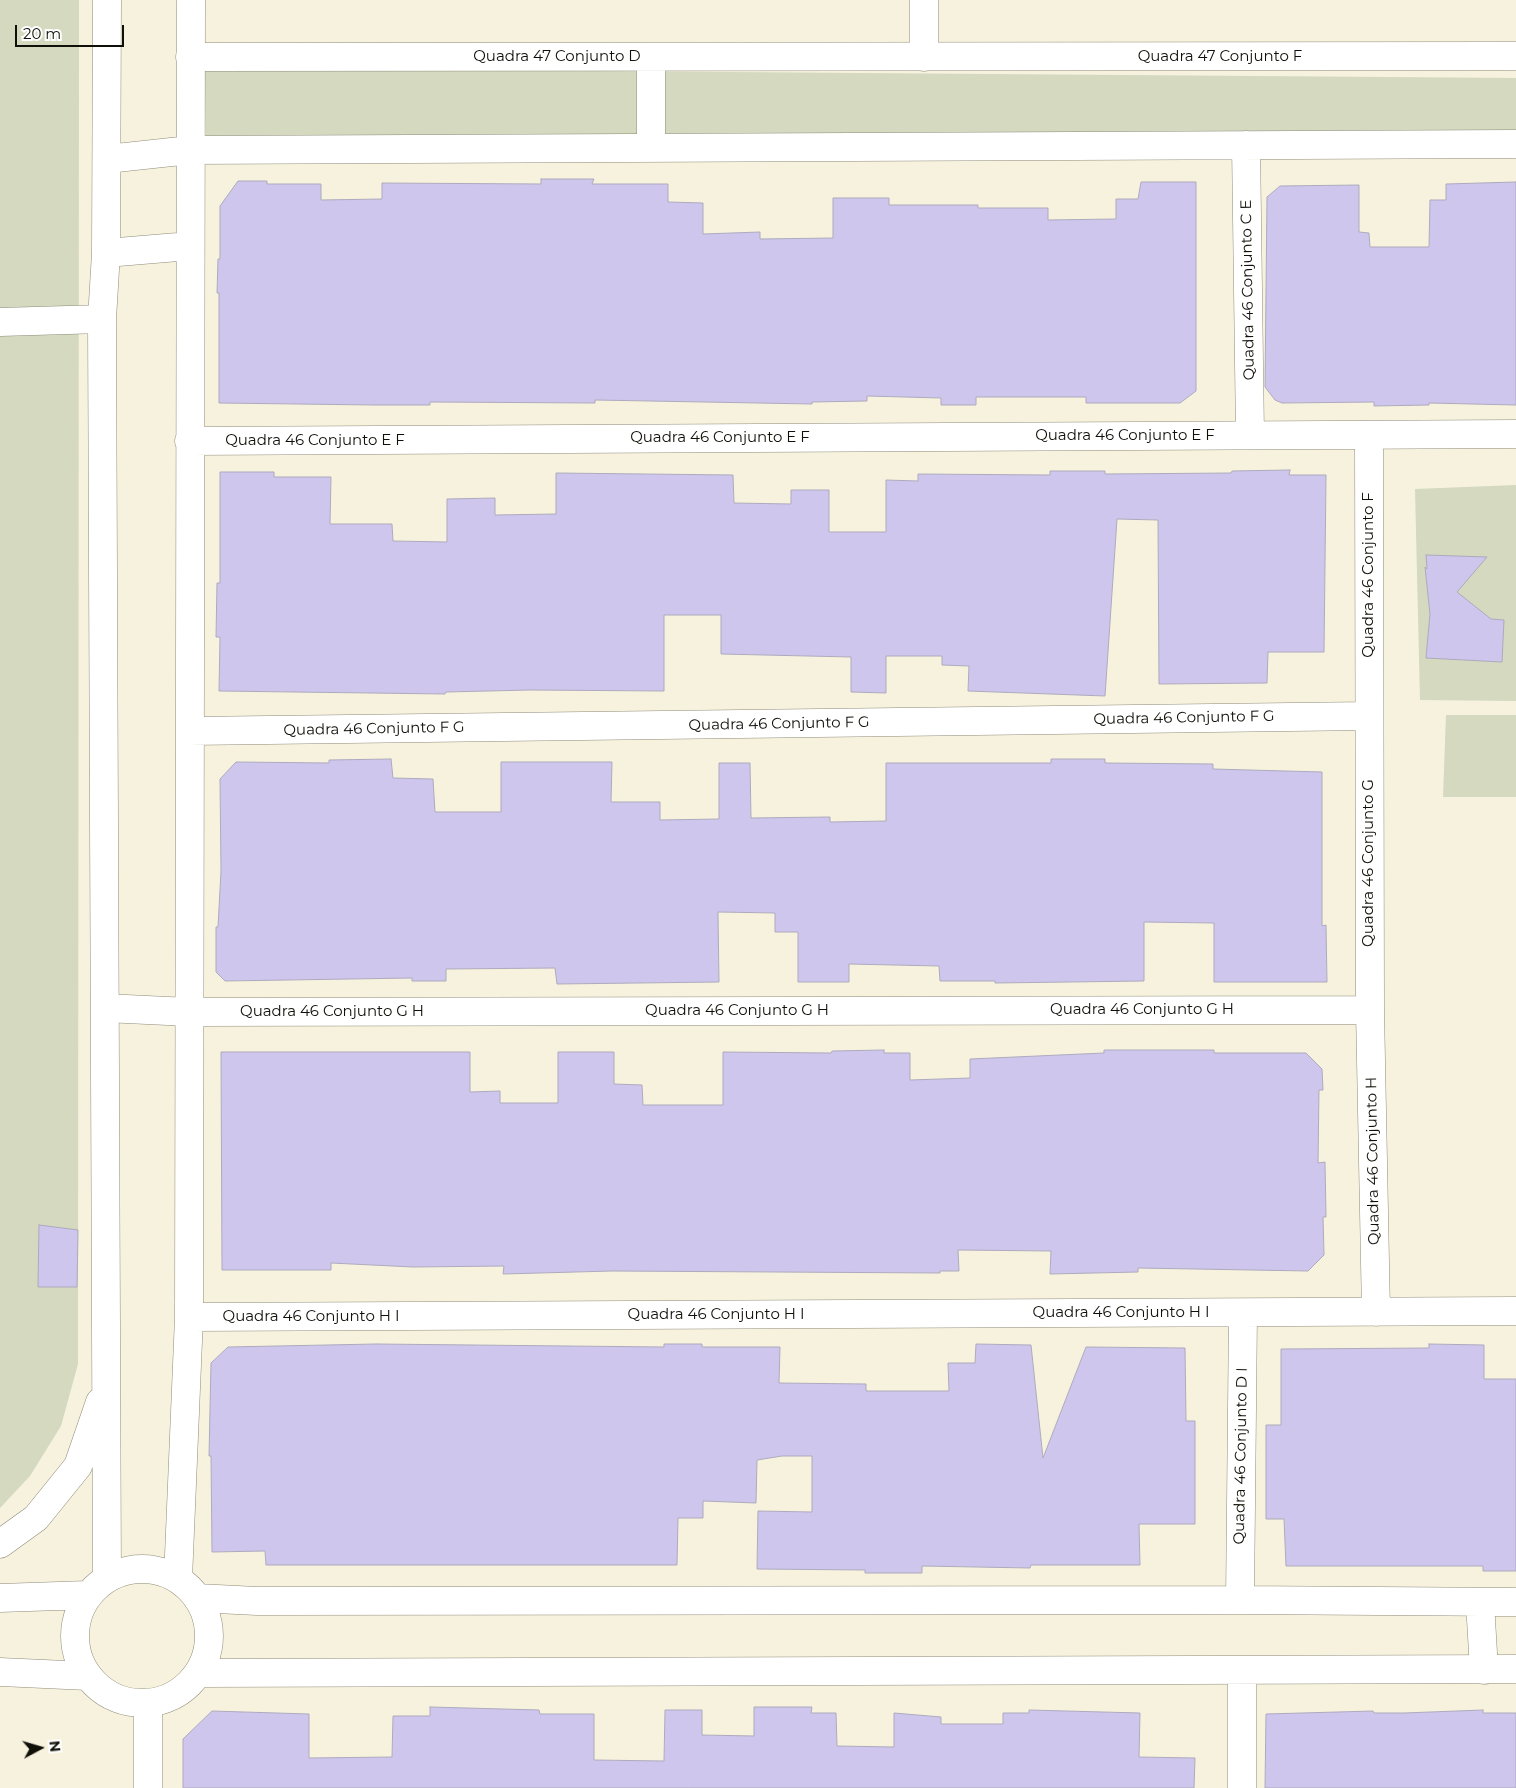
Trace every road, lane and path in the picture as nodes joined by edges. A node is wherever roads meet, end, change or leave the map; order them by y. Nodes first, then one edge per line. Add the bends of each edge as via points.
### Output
1 (107, 0) edge
2 (190, 0) edge
3 (924, 0) edge
4 (651, 56) junction
5 (1516, 56) edge
6 (190, 57) junction
7 (924, 57) junction
8 (1516, 144) edge
9 (1246, 145) junction
10 (651, 148) junction
11 (190, 150) junction
12 (107, 158) junction
13 (190, 246) junction
14 (106, 253) junction
15 (102, 319) junction
16 (0, 322) edge
17 (1516, 434) edge
18 (1250, 435) junction
19 (1369, 435) junction
20 (190, 441) junction
21 (1369, 716) junction
22 (190, 731) junction
23 (105, 1008) junction
24 (1370, 1010) junction
25 (189, 1012) junction
26 (1516, 1311) edge
27 (1376, 1312) junction
28 (1243, 1313) junction
29 (188, 1317) junction
30 (107, 1384) junction
31 (0, 1544) edge
32 (97, 1587) junction
33 (187, 1588) junction
34 (0, 1598) edge
35 (1240, 1600) junction
36 (1480, 1602) junction
37 (1516, 1602) edge
38 (1516, 1669) edge
39 (1484, 1670) junction
40 (1242, 1671) junction
41 (0, 1672) edge
42 (198, 1673) junction
43 (88, 1676) junction
44 (148, 1703) junction
45 (148, 1788) edge
46 (1242, 1788) edge

1 - 12 street
2 - 6 street
3 - 7 street
4 - 6 street, Quadra 47 Conjunto D
4 - 7 street, Quadra 47 Conjunto D
4 - 10 street
5 - 7 street, Quadra 47 Conjunto F
6 - 11 street
8 - 9 street
9 - 10 street
9 - 18 street, Quadra 46 Conjunto C E
10 - 11 street
11 - 12 street
11 - 13 street
12 - 14 street
13 - 14 street
13 - 20 street
14 - 15 street
15 - 16 street
15 - 23 street
17 - 19 street, Quadra 46 Conjunto E F
18 - 19 street, Quadra 46 Conjunto E F
18 - 20 street, Quadra 46 Conjunto E F
19 - 21 street, Quadra 46 Conjunto F
20 - 22 street
21 - 22 street, Quadra 46 Conjunto F G
21 - 24 street, Quadra 46 Conjunto G
22 - 25 street
23 - 25 street, Quadra 46 Conjunto G H
23 - 30 street
24 - 25 street, Quadra 46 Conjunto G H
24 - 27 street, Quadra 46 Conjunto H
25 - 29 street
26 - 27 street, Quadra 46 Conjunto H I
27 - 28 street, Quadra 46 Conjunto H I
28 - 29 street, Quadra 46 Conjunto H I
28 - 35 street, Quadra 46 Conjunto D I
29 - 33 street
30 - 31 street via 78,1466 36,1518
30 - 32 street
32 - 33 street via 124,1571 142,1568 160,1571
32 - 34 street
32 - 43 street via 78,1615 75,1636 78,1657
33 - 35 street via 257,1601
33 - 42 street via 205,1616 208,1635 206,1654
35 - 36 street
36 - 37 street
36 - 39 street
38 - 39 street
39 - 40 street
40 - 42 street
40 - 46 street
41 - 43 street
42 - 44 street via 184,1688 167,1698
43 - 44 street via 104,1692 125,1701
44 - 45 street

